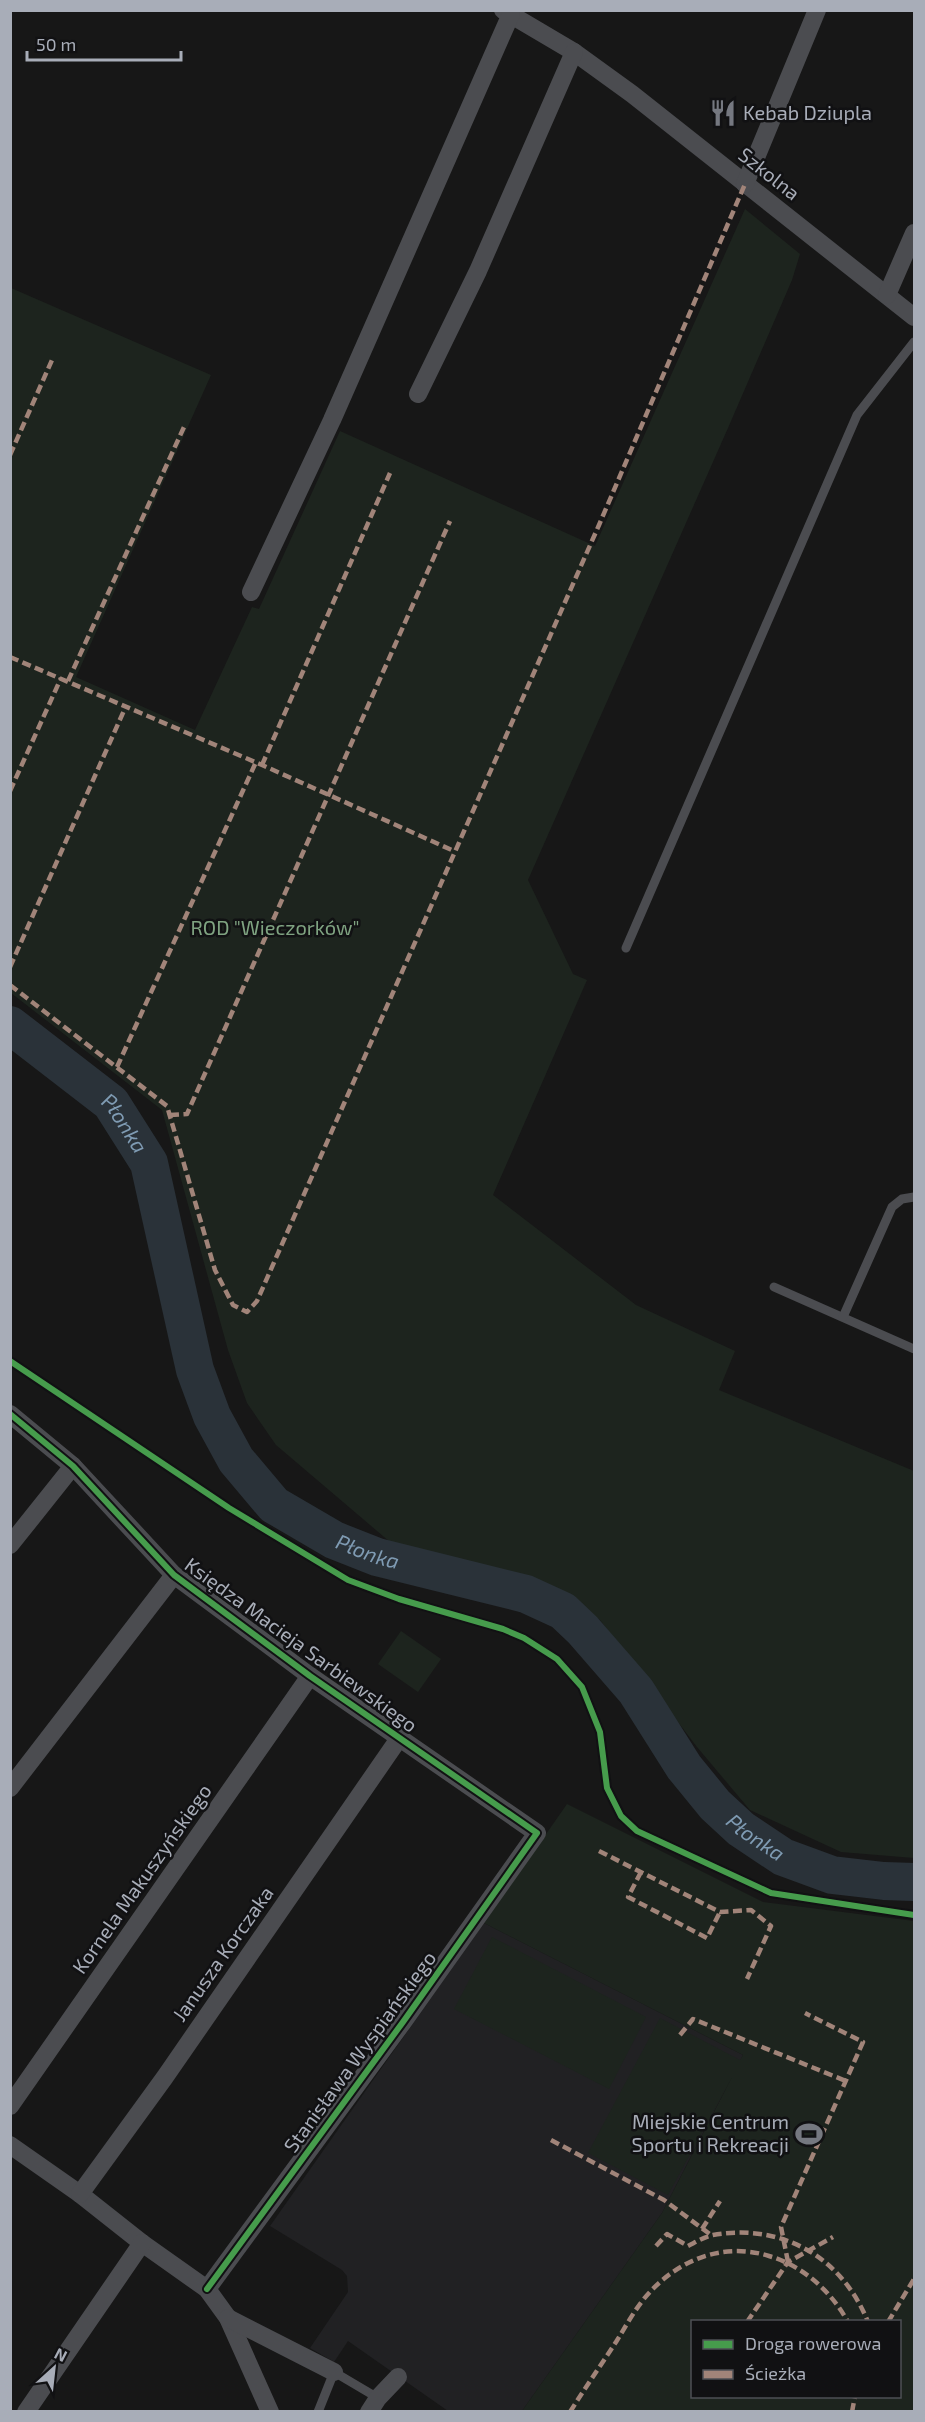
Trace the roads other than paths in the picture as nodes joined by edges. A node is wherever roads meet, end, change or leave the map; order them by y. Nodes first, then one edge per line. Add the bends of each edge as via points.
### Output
1 (817, 10) edge
2 (507, 12) edge
3 (574, 52) junction
4 (745, 184) junction
5 (915, 233) edge
6 (887, 295) junction
7 (915, 317) edge
8 (915, 342) edge
9 (417, 394) dead end
10 (251, 592) dead end
11 (626, 948) dead end
12 (915, 1197) edge
13 (774, 1287) dead end
14 (843, 1317) junction
15 (915, 1349) edge
16 (10, 1414) edge
17 (73, 1466) junction
18 (10, 1545) edge
19 (174, 1575) junction
20 (310, 1677) junction
21 (400, 1737) junction
22 (10, 1788) edge
23 (537, 1833) joint
24 (10, 2106) edge
25 (10, 2145) edge
26 (80, 2194) junction
27 (142, 2244) junction
28 (207, 2289) junction
29 (228, 2318) junction
30 (334, 2372) junction
31 (398, 2377) dead end
32 (374, 2405) edge
33 (32, 2410) edge
34 (270, 2412) edge
35 (318, 2412) edge

1 - 4 street
2 - 3 street, Szkolna
2 - 10 street via 332,420
3 - 4 street, Szkolna
3 - 9 street via 478,271
4 - 6 street, Szkolna
5 - 6 street
6 - 7 street, Szkolna
8 - 11 lane via 857,415
12 - 14 lane via 902,1199 892,1207
13 - 14 lane
14 - 15 lane
16 - 17 street, Księdza Macieja Sarbiewskiego
17 - 18 street
17 - 19 street, Księdza Macieja Sarbiewskiego
19 - 20 street, Księdza Macieja Sarbiewskiego
19 - 22 street
20 - 21 street, Księdza Macieja Sarbiewskiego
20 - 24 street, Kornela Makuszyńskiego
21 - 23 street, Księdza Macieja Sarbiewskiego
21 - 26 street, Janusza Korczaka
23 - 28 street, Stanisława Wyspiańskiego
25 - 26 street
26 - 27 street
27 - 28 street
27 - 33 street
28 - 29 street
29 - 30 street
29 - 34 street
30 - 32 lane
30 - 35 lane
31 - 32 street

